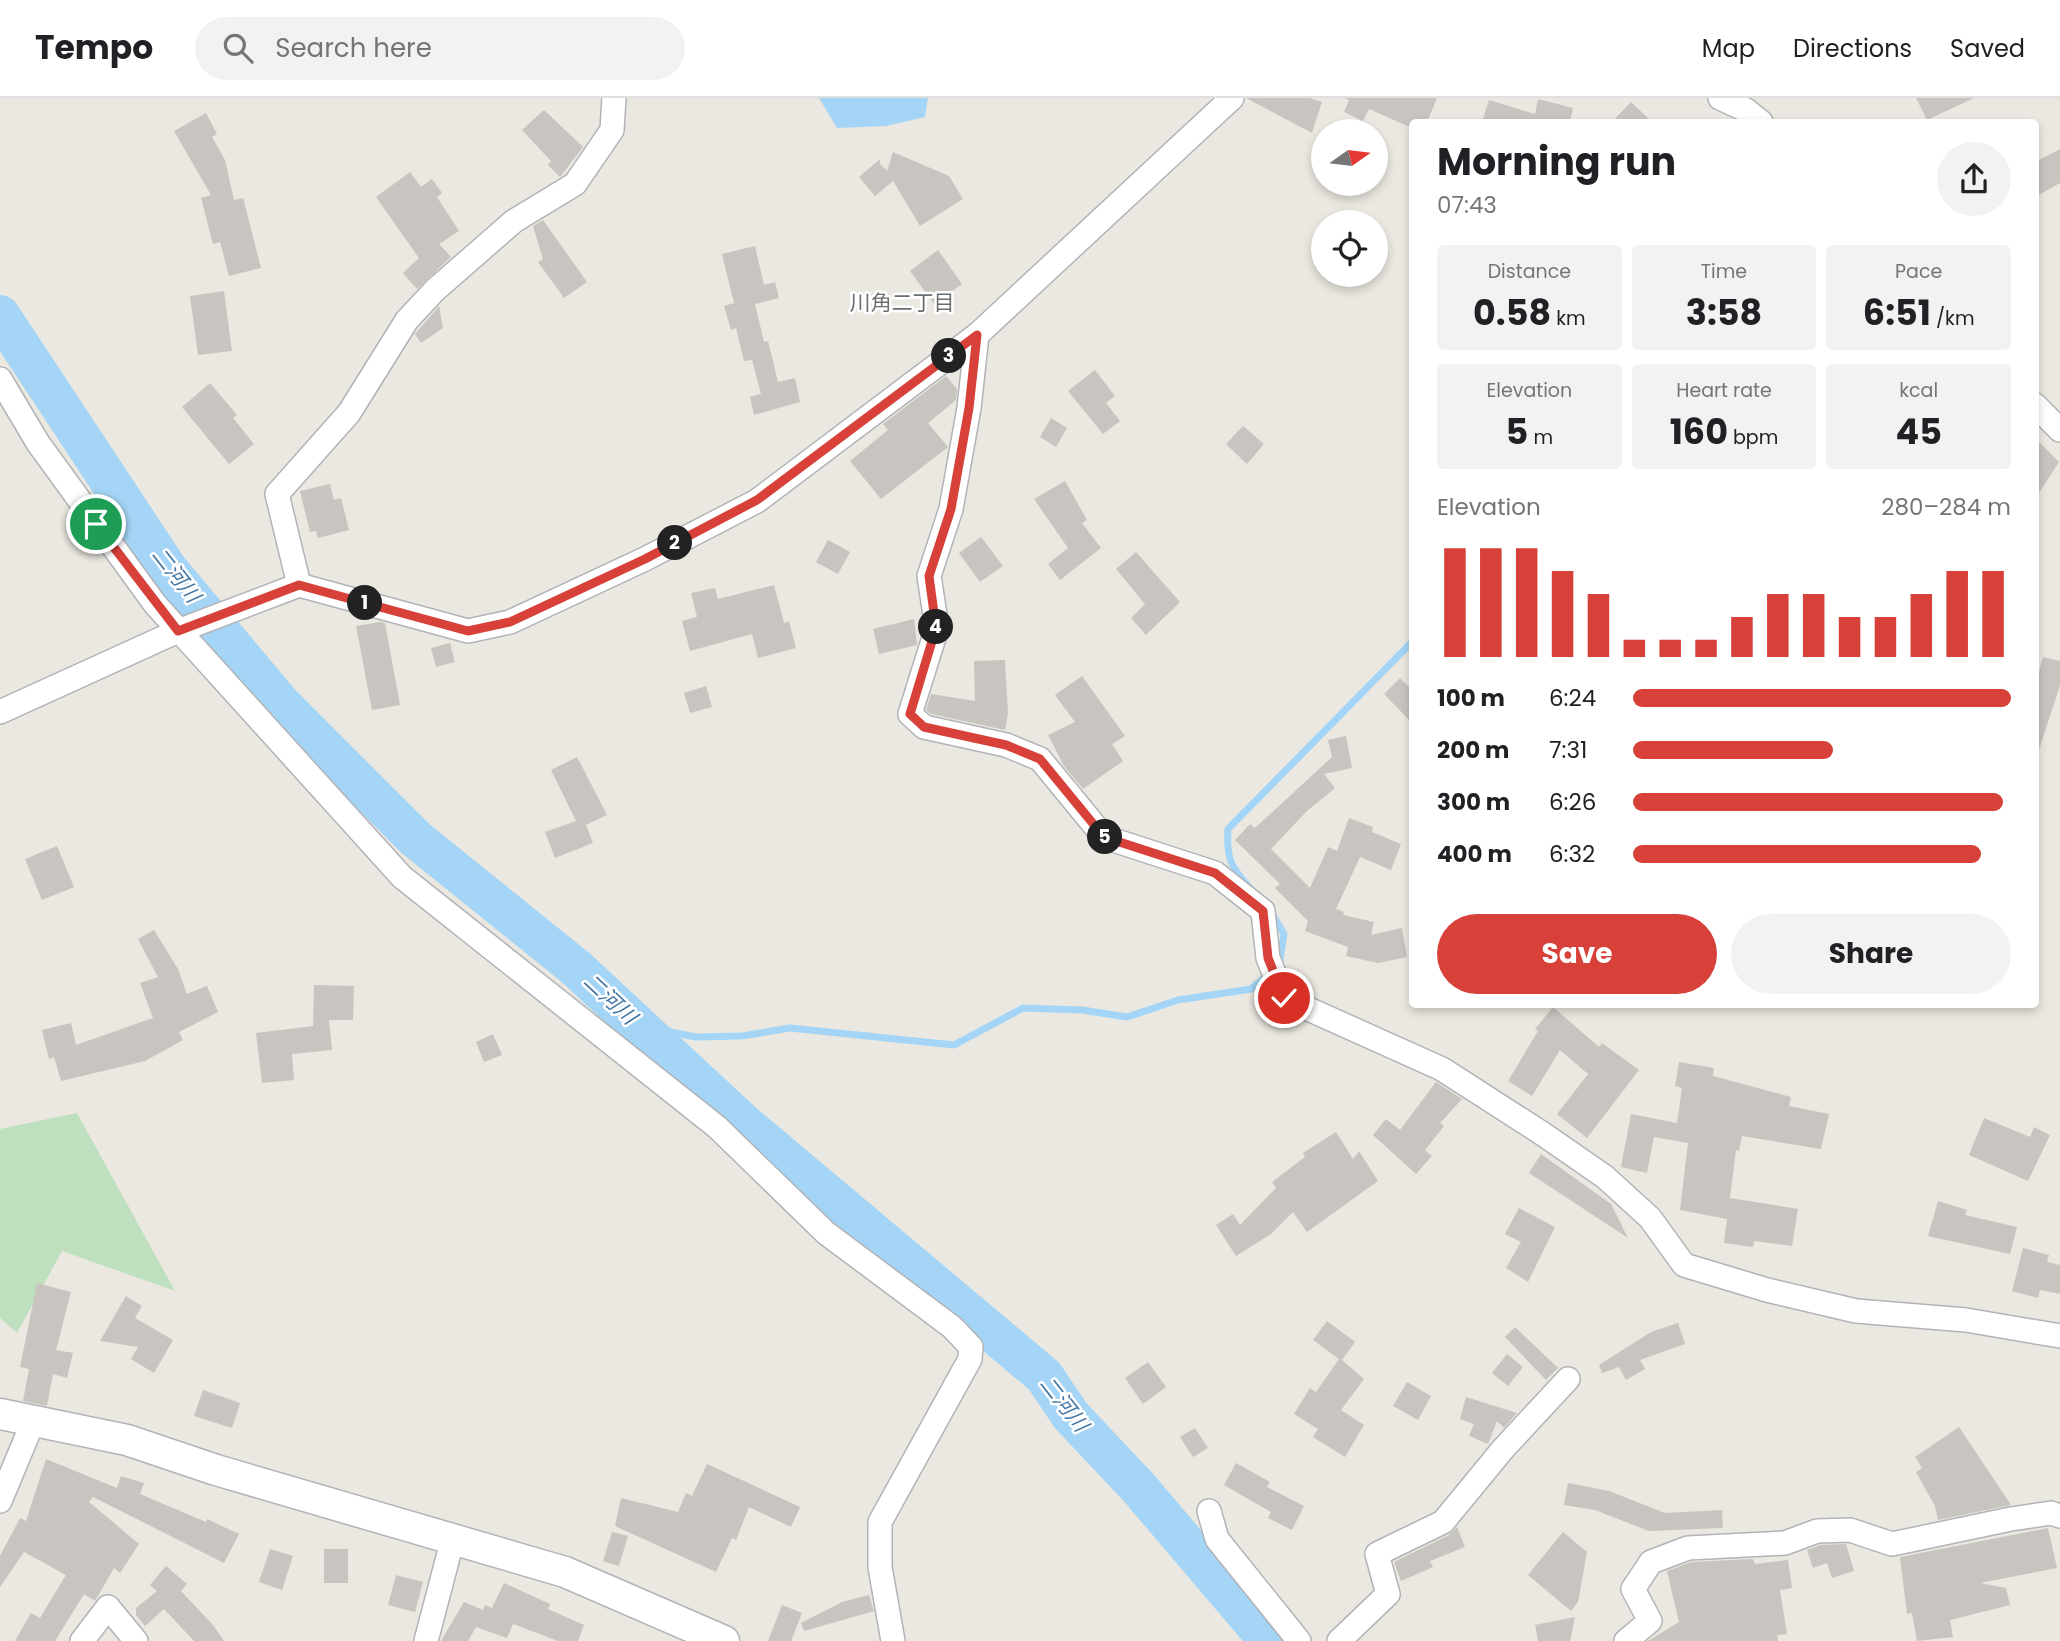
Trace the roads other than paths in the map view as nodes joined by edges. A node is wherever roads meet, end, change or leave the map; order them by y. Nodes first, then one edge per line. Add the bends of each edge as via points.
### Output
1 (614, 98) edge
2 (1232, 98) edge
3 (1720, 98) edge
4 (1757, 119) edge
5 (977, 335) junction
6 (0, 379) edge
7 (2039, 409) edge
8 (2060, 430) edge
9 (299, 585) junction
10 (184, 629) junction
11 (0, 712) edge
12 (2060, 1336) edge
13 (1568, 1379) dead end
14 (0, 1414) edge
15 (33, 1422) junction
16 (0, 1501) edge
17 (1209, 1511) dead end
18 (2060, 1516) edge
19 (453, 1538) junction
20 (82, 1641) edge
21 (135, 1641) edge
22 (426, 1641) edge
23 (724, 1641) edge
24 (893, 1641) edge
25 (1299, 1641) edge
26 (1339, 1641) edge
27 (1626, 1641) edge

1 - 9 street via 612,130 575,184 514,221 435,290 407,320 349,413 277,494
2 - 5 street
3 - 4 street
5 - 9 street via 757,500 510,622 468,631
5 - 12 street via 951,509 929,576 936,628 910,714 924,727 1006,745 1040,759 1104,837 1215,873 1263,911 1268,958 1284,998 1441,1069 1543,1134 1605,1178 1650,1218 1684,1265 1856,1311 1966,1320
6 - 10 street via 38,443
7 - 8 street
9 - 10 street
10 - 11 street
10 - 24 street via 402,877 717,1127 826,1233 952,1327 971,1347 970,1359 880,1522 880,1567
13 - 26 street via 1443,1522 1377,1554 1388,1594
14 - 15 street
15 - 16 street
15 - 19 street via 127,1440
17 - 25 street via 1217,1539
18 - 27 street via 2051,1513 2011,1519 1892,1544 1850,1530 1816,1531 1784,1543 1688,1548 1651,1562 1633,1589 1650,1621
19 - 22 street
19 - 23 street via 565,1572
20 - 21 street via 108,1608

